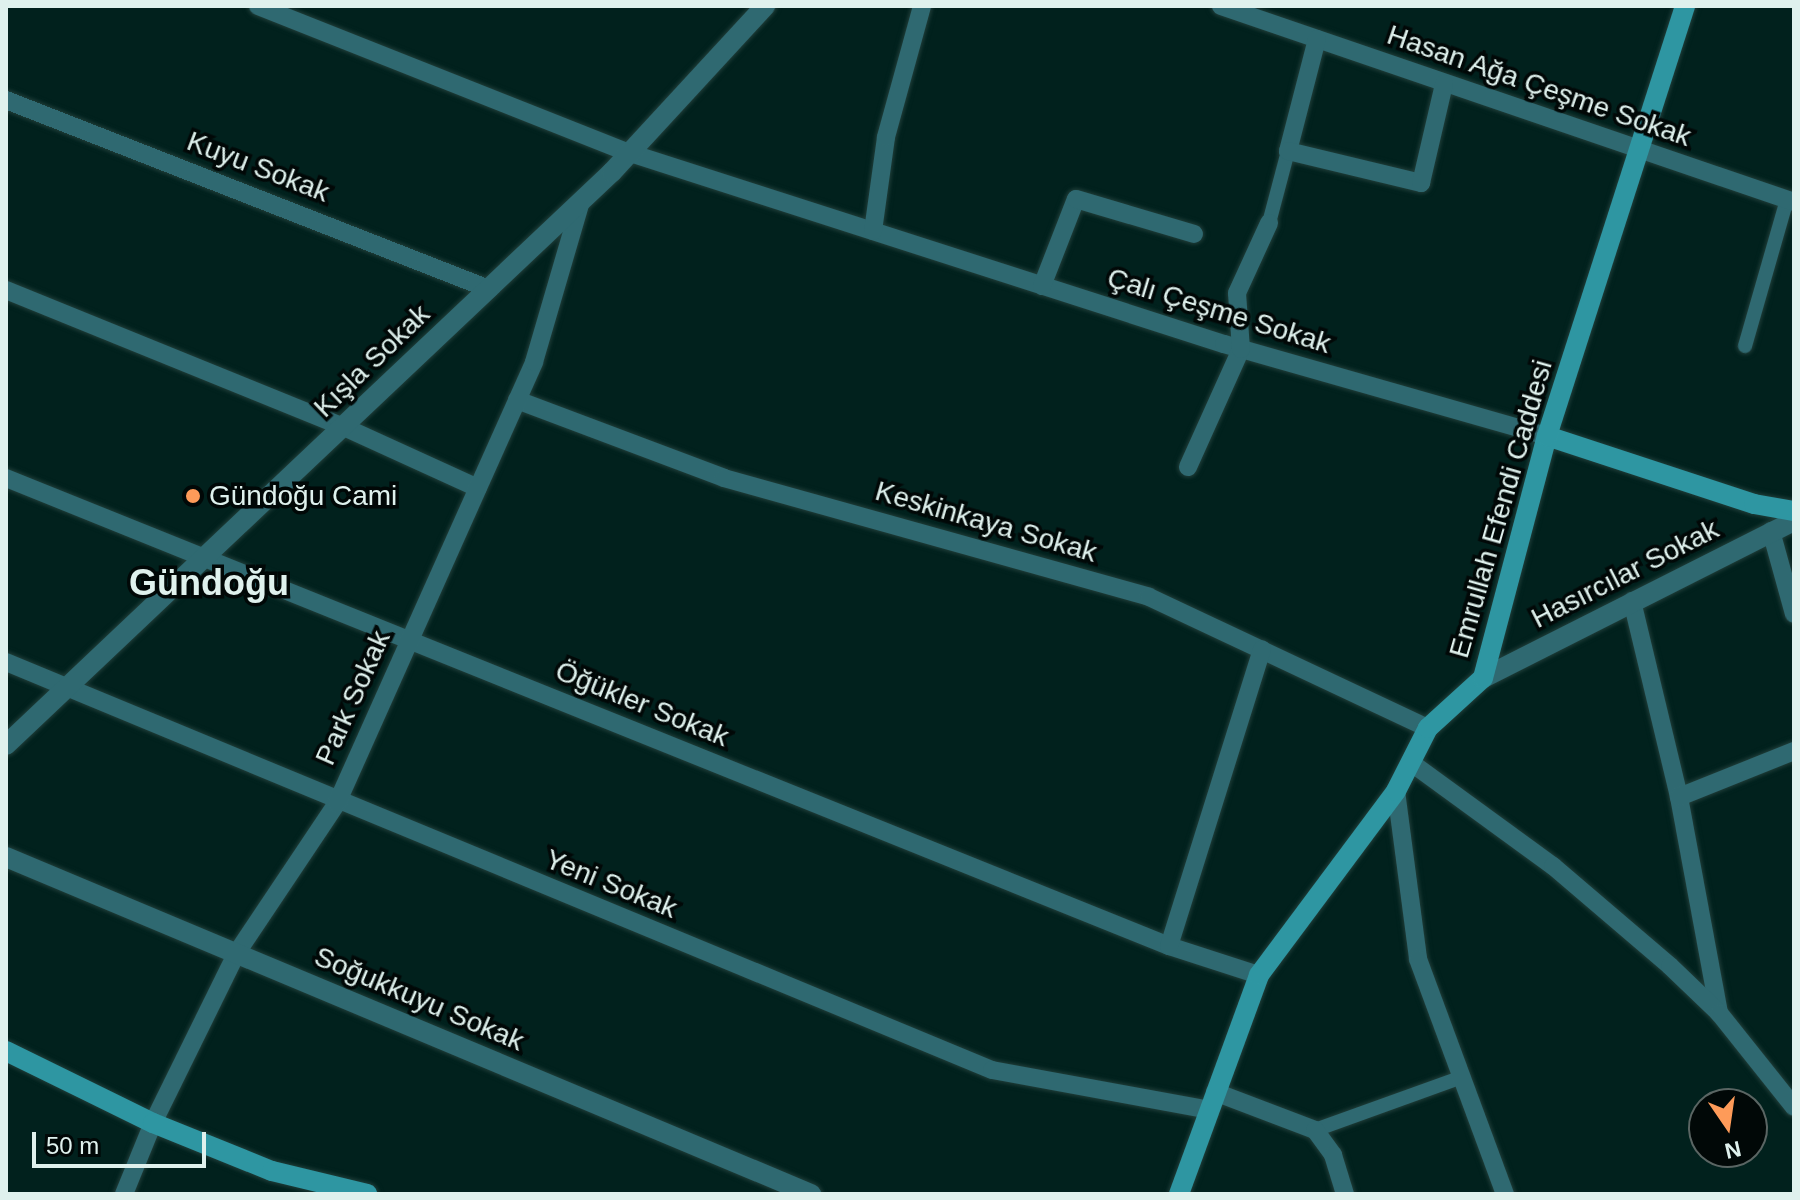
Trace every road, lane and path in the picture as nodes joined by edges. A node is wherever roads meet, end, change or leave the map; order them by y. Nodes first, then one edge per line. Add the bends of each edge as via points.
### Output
1 (258, 6) edge
2 (765, 6) edge
3 (922, 6) edge
4 (1221, 6) edge
5 (1685, 6) edge
6 (1317, 39) junction
7 (1444, 84) junction
8 (6, 100) edge
9 (1641, 149) junction
10 (1288, 151) junction
11 (630, 153) junction
12 (581, 201) junction
13 (1790, 201) edge
14 (1269, 223) joint
15 (873, 231) junction
16 (1194, 234) dead end
17 (1042, 286) junction
18 (489, 289) junction
19 (6, 290) edge
20 (1745, 346) dead end
21 (1241, 349) junction
22 (517, 400) junction
23 (344, 427) junction
24 (1547, 436) junction
25 (1188, 467) dead end
26 (6, 478) edge
27 (478, 488) junction
28 (1794, 511) edge
29 (1794, 521) edge
30 (1771, 531) junction
31 (205, 559) junction
32 (1632, 601) junction
33 (1794, 614) edge
34 (410, 641) junction
35 (1262, 649) junction
36 (6, 662) edge
37 (1483, 678) junction
38 (70, 688) junction
39 (1428, 728) junction
40 (6, 745) edge
41 (1794, 751) edge
42 (1413, 764) junction
43 (1396, 791) junction
44 (1679, 797) junction
45 (337, 803) junction
46 (6, 857) edge
47 (1169, 946) junction
48 (236, 954) junction
49 (1259, 975) junction
50 (1719, 1013) junction
51 (6, 1051) edge
52 (1462, 1077) junction
53 (1212, 1101) junction
54 (1794, 1107) edge
55 (153, 1123) junction
56 (1315, 1130) junction
57 (124, 1194) edge
58 (367, 1194) edge
59 (811, 1194) edge
60 (1179, 1194) edge
61 (1345, 1194) edge
62 (1505, 1194) edge

1 - 11 street, Çalı Çeşme Sokak
2 - 11 street, Kışla Sokak
3 - 15 street via 886,137
4 - 6 street, Hasan Ağa Çeşme Sokak
5 - 9 main road, Emrullah Efendi Caddesi
6 - 7 street, Hasan Ağa Çeşme Sokak
6 - 10 street
7 - 9 street, Hasan Ağa Çeşme Sokak
7 - 10 street via 1421,183
8 - 18 street, Kuyu Sokak
9 - 13 street, Hasan Ağa Çeşme Sokak
9 - 24 main road, Emrullah Efendi Caddesi
10 - 14 street
11 - 12 street, Kışla Sokak
11 - 15 street, Çalı Çeşme Sokak
12 - 18 street, Kışla Sokak
12 - 22 street, Park Sokak via 534,362
13 - 20 street
14 - 21 street via 1237,293
15 - 17 street, Çalı Çeşme Sokak
16 - 17 street via 1076,199
17 - 21 street, Çalı Çeşme Sokak
18 - 23 street, Kışla Sokak
19 - 23 street
21 - 24 street, Çalı Çeşme Sokak
21 - 25 street
22 - 27 street, Park Sokak
22 - 35 street, Keskinkaya Sokak via 724,478 1149,597
23 - 27 street
23 - 31 street, Kışla Sokak
24 - 28 main road, Çalı Çeşme Sokak via 1754,504
24 - 37 main road, Emrullah Efendi Caddesi
26 - 31 street, Öğükler Sokak
27 - 34 street, Park Sokak
29 - 30 street, Hasırcılar Sokak
30 - 32 street, Hasırcılar Sokak
30 - 33 street
31 - 34 street, Öğükler Sokak
31 - 38 street, Kışla Sokak
32 - 37 street, Hasırcılar Sokak
32 - 44 street
34 - 45 street, Park Sokak
34 - 47 street, Öğükler Sokak
35 - 39 street, Keskinkaya Sokak
35 - 47 street
36 - 38 street, Yeni Sokak
37 - 39 main road, Emrullah Efendi Caddesi
38 - 40 street, Kışla Sokak
38 - 45 street, Yeni Sokak
39 - 42 main road, Emrullah Efendi Caddesi
41 - 44 street
42 - 43 main road, Emrullah Efendi Caddesi
42 - 50 street via 1553,866
43 - 49 main road, Emrullah Efendi Caddesi
43 - 52 street via 1418,959
44 - 50 street
45 - 48 street, Park Sokak
45 - 53 street, Yeni Sokak via 992,1070
46 - 48 street, Soğukkuyu Sokak
47 - 49 street, Öğükler Sokak
48 - 55 street, Park Sokak
48 - 59 street, Soğukkuyu Sokak
49 - 53 main road, Emrullah Efendi Caddesi
50 - 54 street
51 - 55 main road
52 - 56 street
52 - 62 street
53 - 56 street, Yeni Sokak
53 - 60 main road, Emrullah Efendi Caddesi
55 - 57 street, Park Sokak
55 - 58 main road via 272,1171
56 - 61 street via 1344,1178

